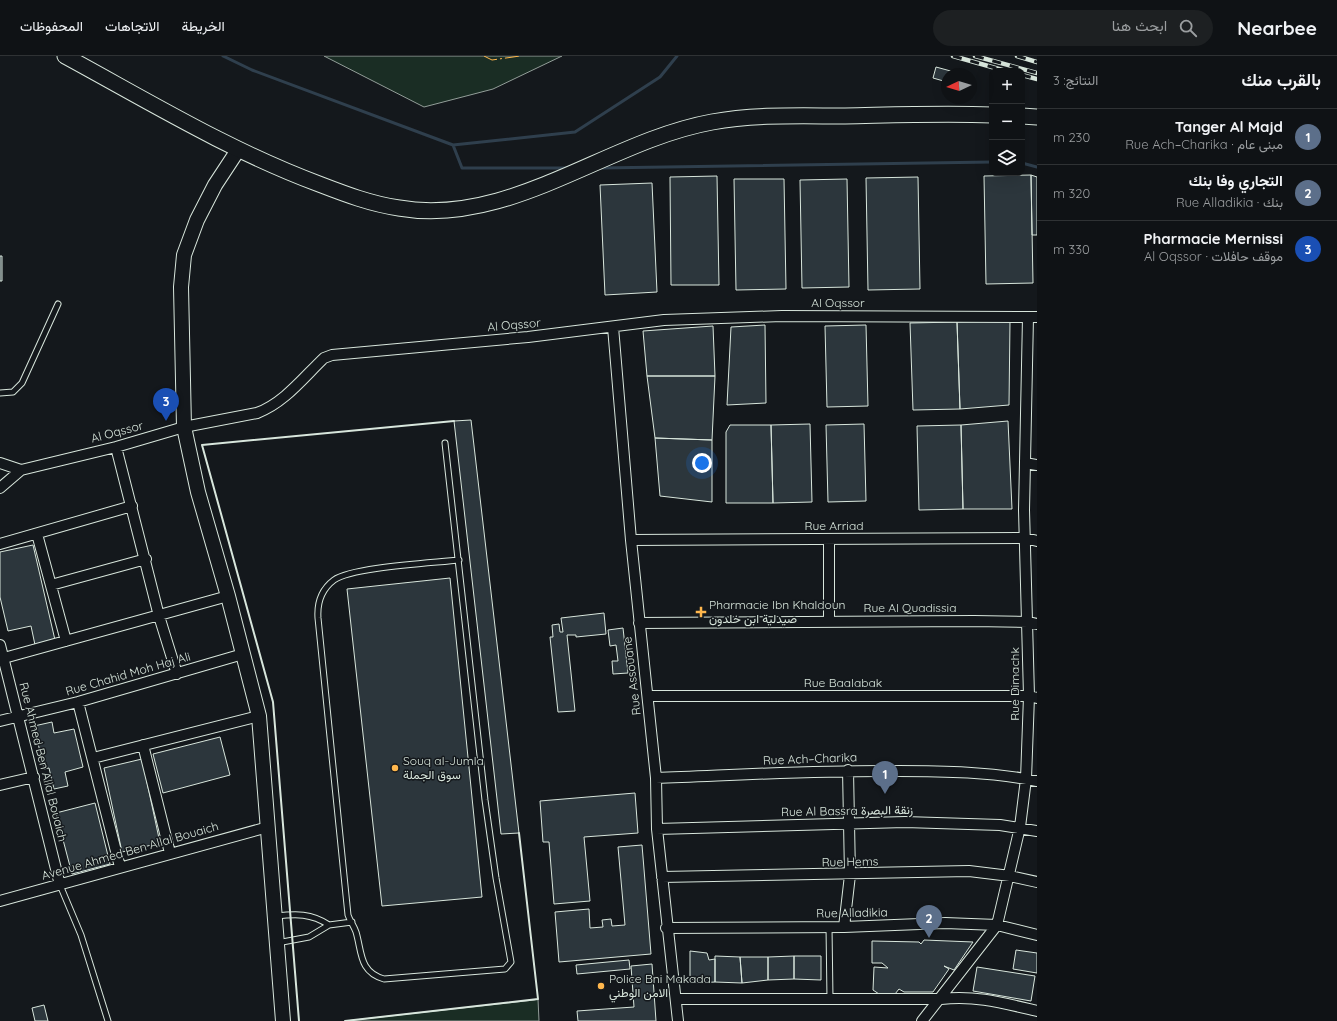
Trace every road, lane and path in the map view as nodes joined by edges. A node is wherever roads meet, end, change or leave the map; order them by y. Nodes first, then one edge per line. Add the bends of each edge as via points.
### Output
1 (65, 56) edge
2 (989, 115) edge
3 (1025, 116) edge
4 (1037, 117) edge
5 (238, 150) junction
6 (58, 304) dead end
7 (1033, 317) edge
8 (613, 327) junction
9 (0, 393) edge
10 (184, 427) junction
11 (446, 443) dead end
12 (116, 447) junction
13 (0, 463) edge
14 (1026, 463) junction
15 (1037, 465) edge
16 (20, 470) junction
17 (0, 488) edge
18 (132, 506) junction
19 (36, 534) junction
20 (1025, 538) junction
21 (829, 539) junction
22 (631, 540) junction
23 (1037, 541) edge
24 (0, 544) edge
25 (146, 559) junction
26 (459, 560) junction
27 (51, 585) junction
28 (228, 596) junction
29 (160, 616) junction
30 (829, 622) junction
31 (639, 623) junction
32 (1032, 623) edge
33 (66, 641) junction
34 (0, 645) edge
35 (244, 654) junction
36 (4, 658) junction
37 (177, 674) junction
38 (648, 696) junction
39 (1033, 697) edge
40 (78, 702) junction
41 (259, 716) junction
42 (18, 717) junction
43 (0, 722) edge
44 (144, 746) junction
45 (92, 758) junction
46 (848, 770) junction
47 (34, 777) junction
48 (656, 778) junction
49 (1026, 779) junction
50 (1037, 781) edge
51 (0, 785) edge
52 (849, 823) junction
53 (268, 827) junction
54 (1020, 827) junction
55 (656, 829) junction
56 (1037, 831) edge
57 (170, 853) junction
58 (120, 867) junction
59 (850, 875) junction
60 (1010, 876) junction
61 (662, 878) junction
62 (1037, 882) edge
63 (60, 885) junction
64 (0, 901) edge
65 (275, 916) junction
66 (352, 922) junction
67 (329, 924) junction
68 (998, 926) junction
69 (829, 927) junction
70 (844, 927) junction
71 (666, 928) junction
72 (1037, 934) edge
73 (277, 943) junction
74 (677, 999) junction
75 (830, 999) junction
76 (941, 999) junction
77 (1037, 1011) edge
78 (108, 1021) edge
79 (283, 1021) edge
80 (678, 1021) edge
81 (922, 1021) edge

1 - 5 main road
2 - 5 main road via 748,118 713,122 662,134 540,186 459,210 401,209 365,201 276,168
3 - 4 main road
5 - 10 street via 215,185 197,220 184,255 181,287
6 - 9 lane via 22,383 13,392
7 - 8 street, Al Oqssor via 782,316 656,320
7 - 14 street, Rue Dimachk
8 - 10 street, Al Oqssor via 328,356 280,401 267,409
8 - 22 street, Rue Assouane
10 - 12 street, Al Oqssor
10 - 28 street via 198,492
11 - 26 lane
12 - 16 street, Al Oqssor
12 - 18 street
13 - 16 street
14 - 15 street
14 - 20 street, Rue Dimachk
16 - 17 street, Al Oqssor
18 - 19 street
18 - 25 street
19 - 24 street
19 - 27 street
20 - 21 street, Rue Arriad
20 - 23 street, Rue Arriad
20 - 32 street, Rue Dimachk
21 - 22 street, Rue Arriad
21 - 30 street
22 - 31 street, Rue Assouane
25 - 27 street
25 - 29 street
26 - 66 lane via 344,574 328,585 318,604 348,915
26 - 66 lane via 488,823 511,962 505,969 384,980 373,975 365,967
27 - 33 street
28 - 29 street
28 - 35 street
29 - 33 street
29 - 37 street
30 - 31 street, Rue Al Quadissia
30 - 32 street, Rue Al Quadissia
31 - 38 street, Rue Assouane
32 - 39 street, Rue Dimachk
33 - 36 street
34 - 36 street, Rue Ahmed Ben Allal Bouaich
35 - 37 street, Rue Chahid Moh Haj Ali
35 - 41 street
36 - 42 street, Rue Ahmed Ben Allal Bouaich
37 - 40 street, Rue Chahid Moh Haj Ali
38 - 39 street, Rue Baalabak
38 - 48 street, Rue Assouane
39 - 49 street, Rue Dimachk
40 - 42 street, Rue Chahid Moh Haj Ali
40 - 45 street
41 - 44 street
41 - 53 street
42 - 43 street, Rue Chahid Moh Haj Ali
42 - 47 street, Rue Ahmed Ben Allal Bouaich
44 - 45 street
44 - 57 street
45 - 58 street
46 - 48 street, Rue Ach–Charika
46 - 49 street, Rue Ach–Charika via 990,774
46 - 52 street
47 - 51 street
47 - 63 street, Rue Ahmed Ben Allal Bouaich
48 - 55 street, Rue Assouane
49 - 50 street, Rue Ach–Charika
49 - 54 street, Rue Dimachk
52 - 54 street, Rue Al Bassra زنقة البصرة via 978,823
52 - 55 street, Rue Al Bassra زنقة البصرة
52 - 59 street
53 - 57 street, Avenue Ahmed Ben Allal Bouaich
53 - 65 street
54 - 56 street, Rue Al Bassra زنقة البصرة
54 - 60 street, Rue Dimachk
55 - 61 street, Rue Assouane
57 - 58 street, Avenue Ahmed Ben Allal Bouaich
58 - 63 street, Avenue Ahmed Ben Allal Bouaich
59 - 60 street, Rue Hems via 969,871
59 - 61 street, Rue Hems
59 - 70 street
60 - 62 street, Rue Hems
60 - 68 street, Rue Dimachk
61 - 71 street, Rue Assouane
63 - 64 street, Avenue Ahmed Ben Allal Bouaich
63 - 78 lane via 81,935
65 - 67 lane via 304,914
65 - 73 street
66 - 67 lane
67 - 73 lane via 309,937
68 - 70 street, Rue Alladikia via 946,923
68 - 72 street, Rue Alladikia
68 - 76 street, Rue Dimachk
69 - 70 street, Rue Alladikia
69 - 71 street, Rue Alladikia
69 - 75 lane
71 - 74 street, Rue Assouane
73 - 79 street
74 - 75 street
74 - 80 street, Rue Assouane
75 - 76 street
76 - 77 street via 975,997
76 - 81 street, Rue Dimachk

